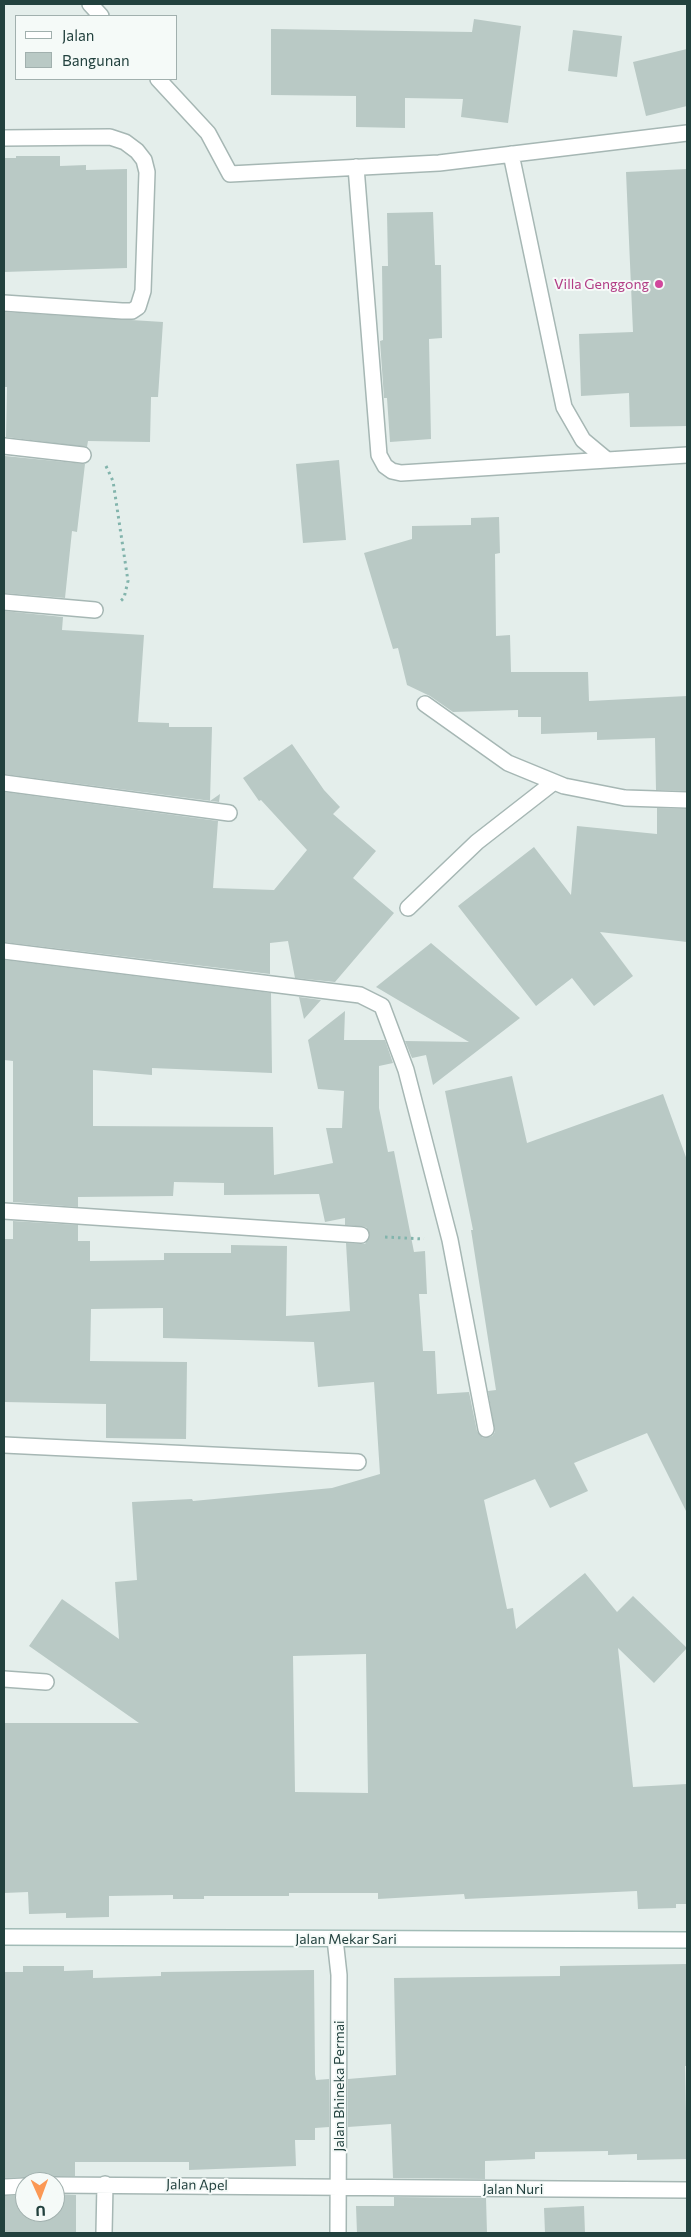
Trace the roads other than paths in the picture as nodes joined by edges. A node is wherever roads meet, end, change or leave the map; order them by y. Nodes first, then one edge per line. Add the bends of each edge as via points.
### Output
1 (90, 4) edge
2 (100, 15) edge
3 (159, 80) edge
4 (687, 133) edge
5 (4, 138) edge
6 (511, 154) junction
7 (356, 167) junction
8 (4, 304) edge
9 (4, 446) edge
10 (83, 455) road end
11 (687, 456) edge
12 (607, 460) junction
13 (4, 602) edge
14 (95, 610) road end
15 (425, 704) dead end
16 (554, 782) junction
17 (4, 783) edge
18 (687, 800) edge
19 (229, 813) dead end
20 (408, 908) dead end
21 (4, 951) edge
22 (4, 1211) edge
23 (361, 1235) road end
24 (486, 1430) dead end
25 (4, 1445) edge
26 (358, 1462) dead end
27 (4, 1680) edge
28 (46, 1682) dead end
29 (4, 1937) edge
30 (335, 1939) junction
31 (687, 1940) edge
32 (105, 2184) junction
33 (65, 2185) edge
34 (338, 2187) junction
35 (687, 2190) edge
36 (104, 2233) edge
37 (338, 2233) edge

1 - 2 street
3 - 7 street via 208,133 230,174
4 - 6 street
5 - 8 street via 110,137 137,151 147,172 144,291 138,307 122,311
6 - 7 street via 438,163
6 - 12 street via 564,407 583,440
7 - 12 street via 379,455 385,466 401,474
9 - 10 street
11 - 12 street
13 - 14 street
15 - 16 street via 508,763
16 - 18 street via 625,798
16 - 20 street via 477,842
17 - 19 street
21 - 24 street via 360,995 382,1006 406,1070 450,1240
22 - 23 street
25 - 26 street
27 - 28 street
29 - 30 street, Jalan Mekar Sari
30 - 31 street, Jalan Mekar Sari
30 - 34 street, Jalan Bhineka Permai via 339,1975
32 - 33 street, Jalan Apel
32 - 34 street, Jalan Apel
32 - 36 street
34 - 35 street, Jalan Nuri
34 - 37 street, Jalan Bhineka Permai

